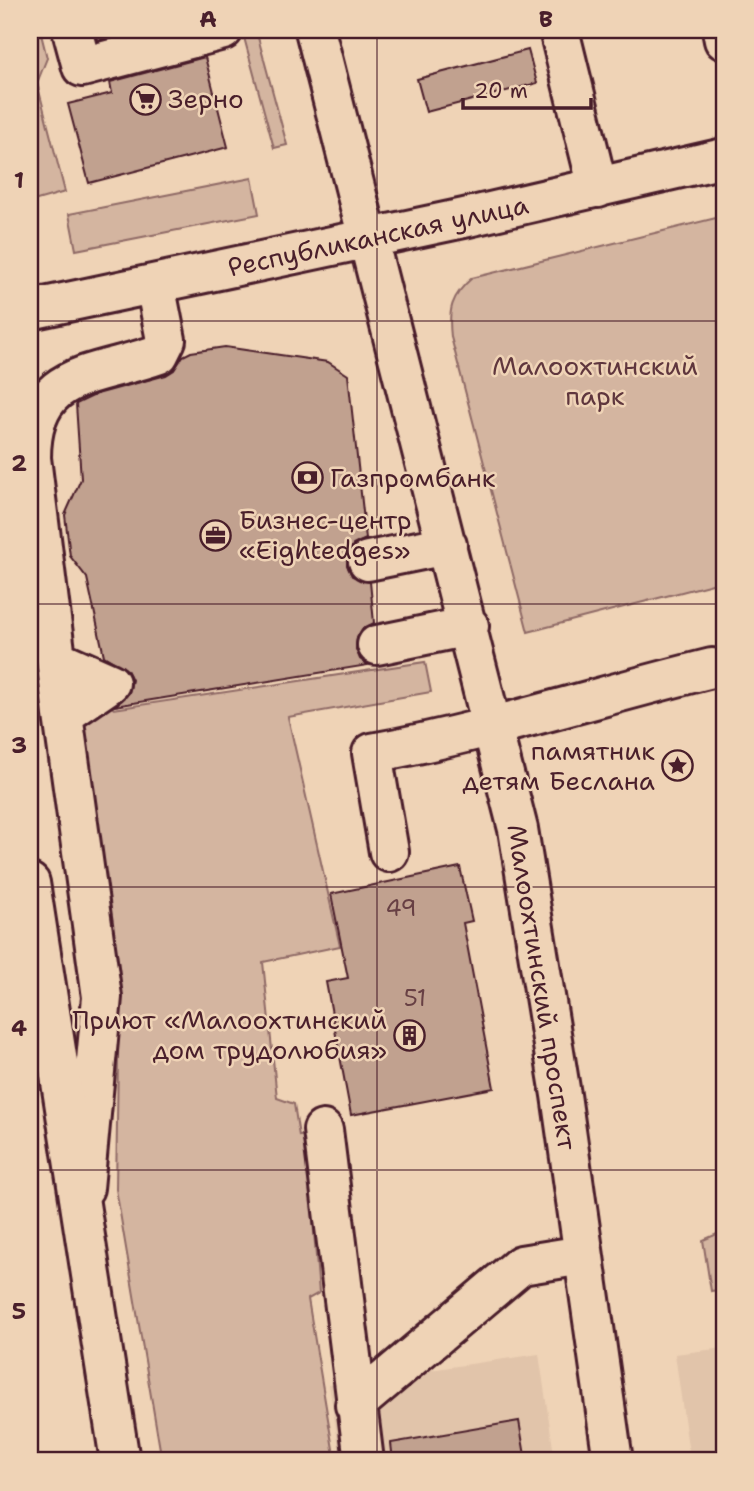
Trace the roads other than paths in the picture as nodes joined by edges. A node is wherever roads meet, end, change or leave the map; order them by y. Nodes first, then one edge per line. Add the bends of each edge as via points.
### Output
1 (72, 30) edge
2 (223, 30) edge
3 (315, 30) edge
4 (559, 30) edge
5 (722, 30) edge
6 (724, 40) edge
7 (724, 158) edge
8 (598, 188) junction
9 (368, 238) junction
10 (155, 284) junction
11 (30, 310) edge
12 (447, 545) junction
13 (368, 561) dead end
14 (468, 626) junction
15 (377, 645) dead end
16 (56, 659) junction
17 (712, 668) dead end
18 (63, 715) junction
19 (494, 726) junction
20 (389, 852) dead end
21 (30, 883) edge
22 (323, 1130) dead end
23 (81, 1215) junction
24 (583, 1255) junction
25 (355, 1405) junction
26 (120, 1461) edge
27 (364, 1461) edge
28 (613, 1461) edge

1 - 2 street via 82,68
3 - 9 street, Малоохтинский проспект
4 - 8 street
5 - 6 street
7 - 8 street, Республиканская улица
8 - 9 street, Республиканская улица
9 - 10 street, Республиканская улица
9 - 12 street, Малоохтинский проспект
10 - 11 street, Республиканская улица
10 - 16 street via 166,340 159,354 67,382 42,407 31,430
12 - 13 street
12 - 14 street, Малоохтинский проспект
14 - 15 street
14 - 19 street, Малоохтинский проспект
16 - 18 street
16 - 18 street via 110,683
17 - 19 street
18 - 23 street via 102,997
19 - 20 street via 372,753
19 - 24 street, Малоохтинский проспект via 518,829 542,971
21 - 23 street
22 - 25 street
23 - 26 street
24 - 25 street via 521,1265
24 - 28 street, Малоохтинский проспект
25 - 27 street

